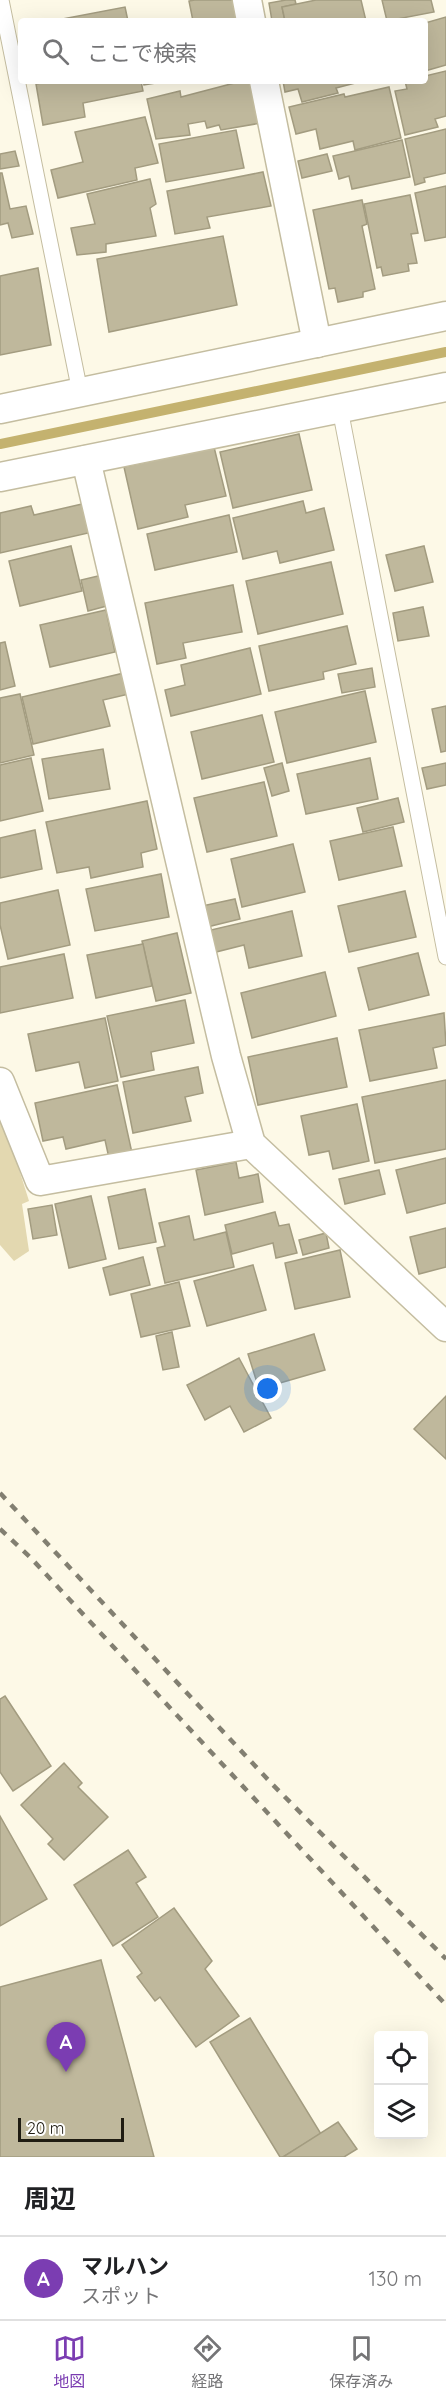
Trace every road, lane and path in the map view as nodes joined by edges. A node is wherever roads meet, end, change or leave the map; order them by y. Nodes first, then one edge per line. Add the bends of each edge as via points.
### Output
1 (1, 0) edge
2 (247, 0) edge
3 (250, 18) edge
4 (265, 84) edge
5 (446, 316) edge
6 (317, 343) junction
7 (446, 387) edge
8 (80, 392) junction
9 (0, 409) edge
10 (340, 409) junction
11 (86, 460) junction
12 (0, 477) edge
13 (446, 957) edge
14 (0, 1082) edge
15 (251, 1144) junction
16 (446, 1327) edge

1 - 8 lane
2 - 3 street
4 - 6 street
5 - 6 street
6 - 8 street
7 - 10 street
8 - 9 street
10 - 11 street
10 - 13 lane
11 - 12 street
11 - 15 street via 225,1056
14 - 15 street via 40,1181
15 - 16 street

